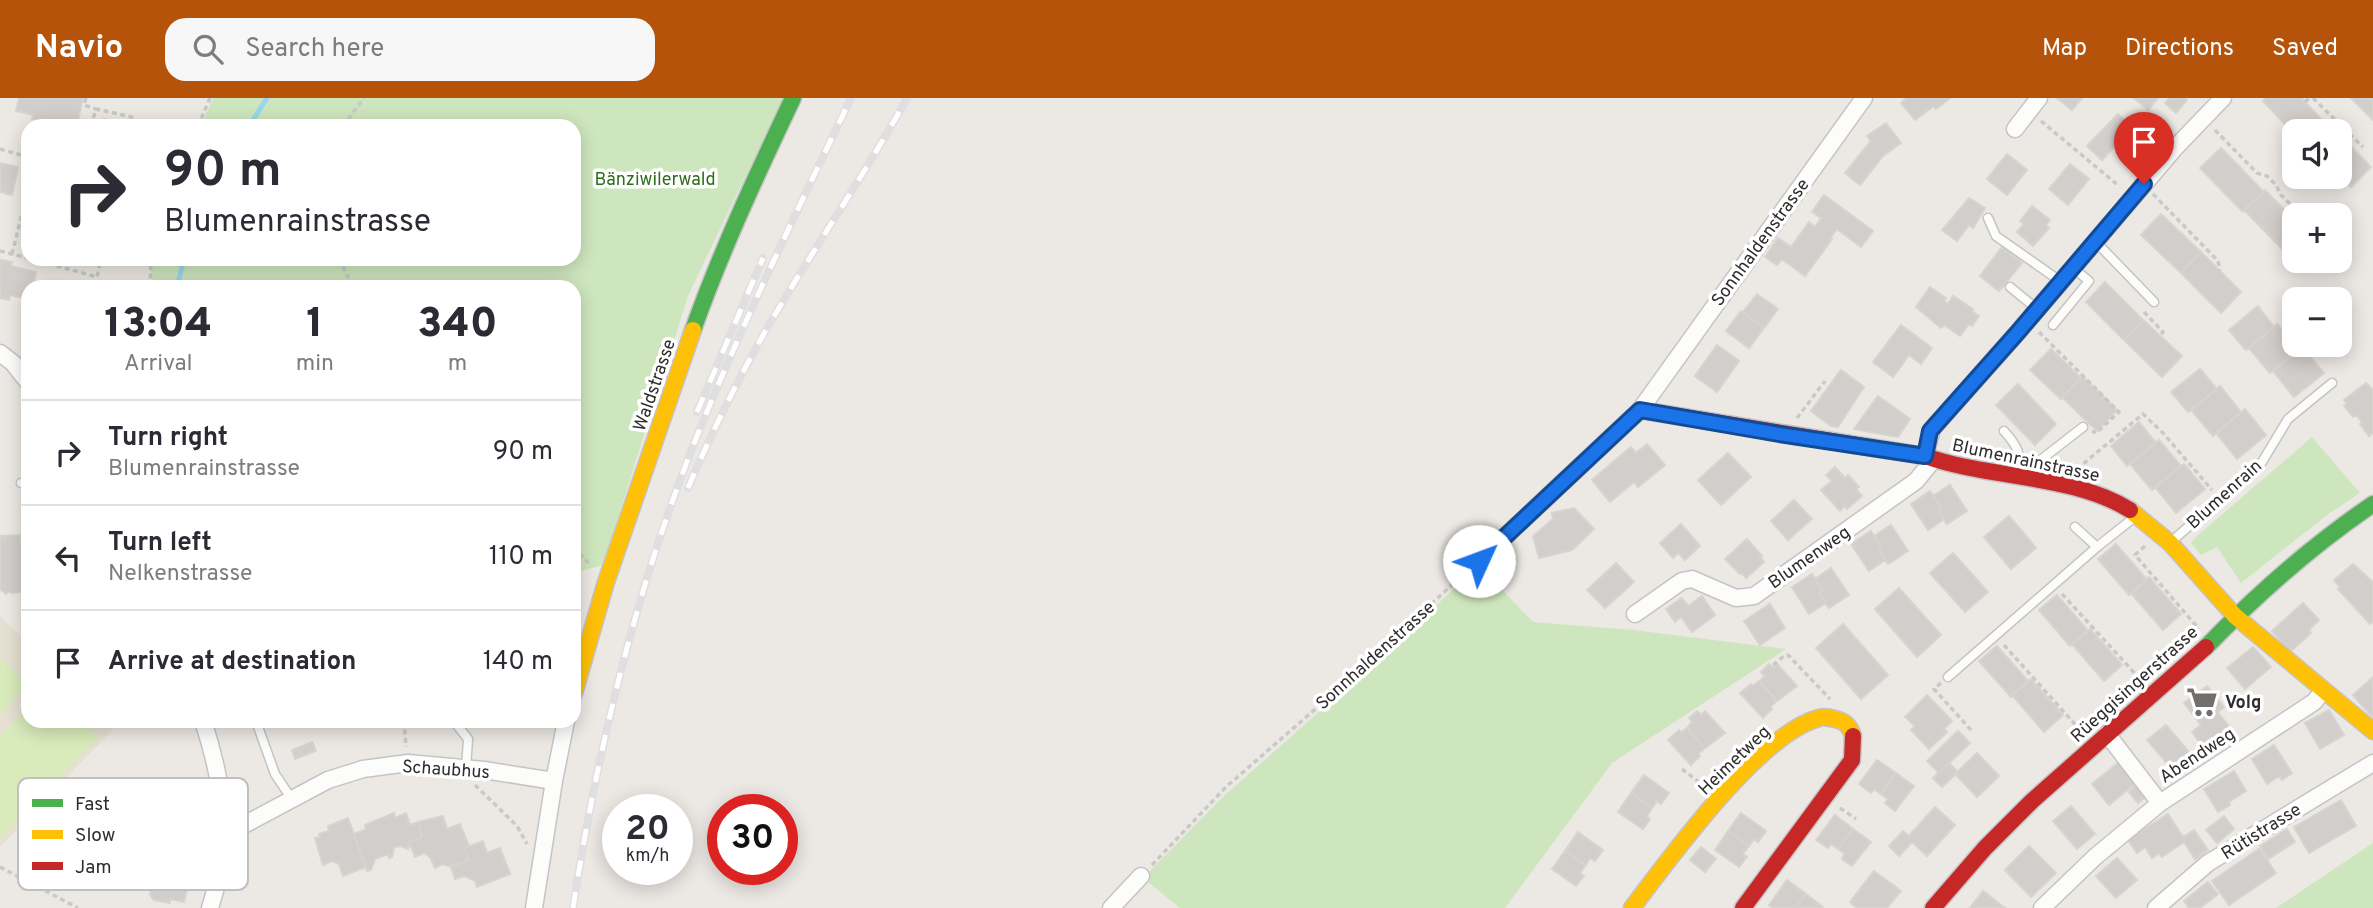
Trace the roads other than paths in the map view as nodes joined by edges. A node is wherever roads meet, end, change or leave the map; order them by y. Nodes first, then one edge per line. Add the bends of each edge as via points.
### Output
1 (793, 98) edge
2 (1864, 98) edge
3 (2223, 98) edge
4 (2034, 105) edge
5 (2015, 129) dead end
6 (1988, 218) dead end
7 (2095, 241) junction
8 (2072, 267) junction
9 (2060, 281) junction
10 (2010, 287) dead end
11 (2154, 302) dead end
12 (2032, 314) junction
13 (2053, 325) dead end
14 (0, 353) edge
15 (21, 373) edge
16 (2332, 383) dead end
17 (1640, 410) junction
18 (2083, 427) road end
19 (2004, 430) dead end
20 (1930, 458) junction
21 (2027, 479) junction
22 (2373, 504) edge
23 (2138, 514) junction
24 (2075, 527) dead end
25 (2170, 543) junction
26 (2097, 547) junction
27 (1479, 561) road end
28 (1635, 614) dead end
29 (2235, 616) junction
30 (581, 653) edge
31 (1948, 677) road end
32 (2323, 691) junction
33 (205, 728) edge
34 (259, 728) edge
35 (459, 728) edge
36 (565, 728) edge
37 (2373, 732) edge
38 (2107, 734) junction
39 (2373, 763) edge
40 (466, 768) junction
41 (218, 778) edge
42 (554, 781) junction
43 (291, 798) junction
44 (2160, 803) junction
45 (248, 822) edge
46 (1141, 876) road end
47 (215, 890) edge
48 (210, 908) edge
49 (534, 908) edge
50 (1111, 908) edge
51 (1632, 908) edge
52 (1743, 908) edge
53 (1933, 908) edge
54 (2042, 908) edge
55 (2156, 908) edge

1 - 30 street, Waldstrasse via 708,288
2 - 17 street, Sonnhaldenstrasse
3 - 7 street
4 - 5 street
6 - 9 lane via 1996,236
7 - 8 street
7 - 11 lane
8 - 9 street
8 - 13 lane via 2089,281
9 - 12 street
10 - 12 lane
12 - 20 street via 1930,431
14 - 15 street
16 - 25 lane, Blumenrain via 2288,419 2262,462
17 - 20 street, Blumenrainstrasse
17 - 27 street, Sonnhaldenstrasse
18 - 21 lane via 2038,462
19 - 21 lane via 2016,445
20 - 21 street, Blumenrainstrasse
20 - 28 street, Blumenweg via 1916,481 1754,596 1736,598 1692,579 1682,581
21 - 23 street, Blumenrainstrasse via 2083,489
22 - 29 street, Rüeggisingerstrasse
23 - 25 street, Blumenrainstrasse
23 - 26 lane
24 - 26 lane
25 - 29 street, Blumenrainstrasse
26 - 31 lane
29 - 32 street
29 - 38 street, Rüeggisingerstrasse
32 - 37 street
32 - 44 street, Abendweg via 2314,702
33 - 41 street
34 - 43 lane via 275,774
35 - 40 lane via 468,739
36 - 42 street
38 - 44 street, Abendweg
38 - 53 street, Rüeggisingerstrasse via 2032,801
39 - 55 street, Rütistrasse via 2208,863
40 - 42 street, Schaubhus
40 - 43 street, Schaubhus via 408,762 363,769
42 - 49 street
43 - 45 street, Schaubhus
44 - 54 street, Abendweg
46 - 50 street
47 - 48 street
51 - 52 street, Heimetweg via 1691,831 1766,751 1810,719 1827,714 1841,719 1851,729 1855,744 1852,760

